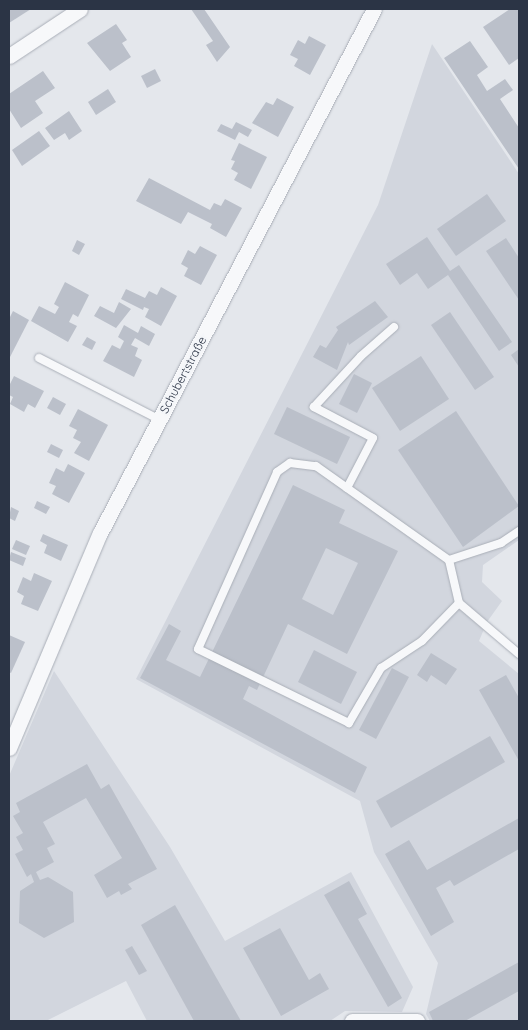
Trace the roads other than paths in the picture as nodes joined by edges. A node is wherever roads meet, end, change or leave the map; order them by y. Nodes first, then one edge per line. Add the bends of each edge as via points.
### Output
1 (80, 9) edge
2 (374, 9) edge
3 (9, 56) edge
4 (394, 327) dead end
5 (39, 358) dead end
6 (160, 420) junction
7 (347, 488) junction
8 (519, 531) edge
9 (449, 560) junction
10 (459, 603) junction
11 (519, 654) edge
12 (9, 748) edge
13 (352, 1021) edge
14 (417, 1021) edge

1 - 3 street
2 - 6 street, Schubertstraße
4 - 7 lane via 361,356 314,407 373,438
5 - 6 lane
6 - 12 street, Schubertstraße via 100,533
7 - 9 lane
7 - 10 lane via 316,466 290,463 277,472 198,648 349,723 381,668 422,641
8 - 9 lane via 501,543
9 - 10 lane
10 - 11 lane
13 - 14 street

